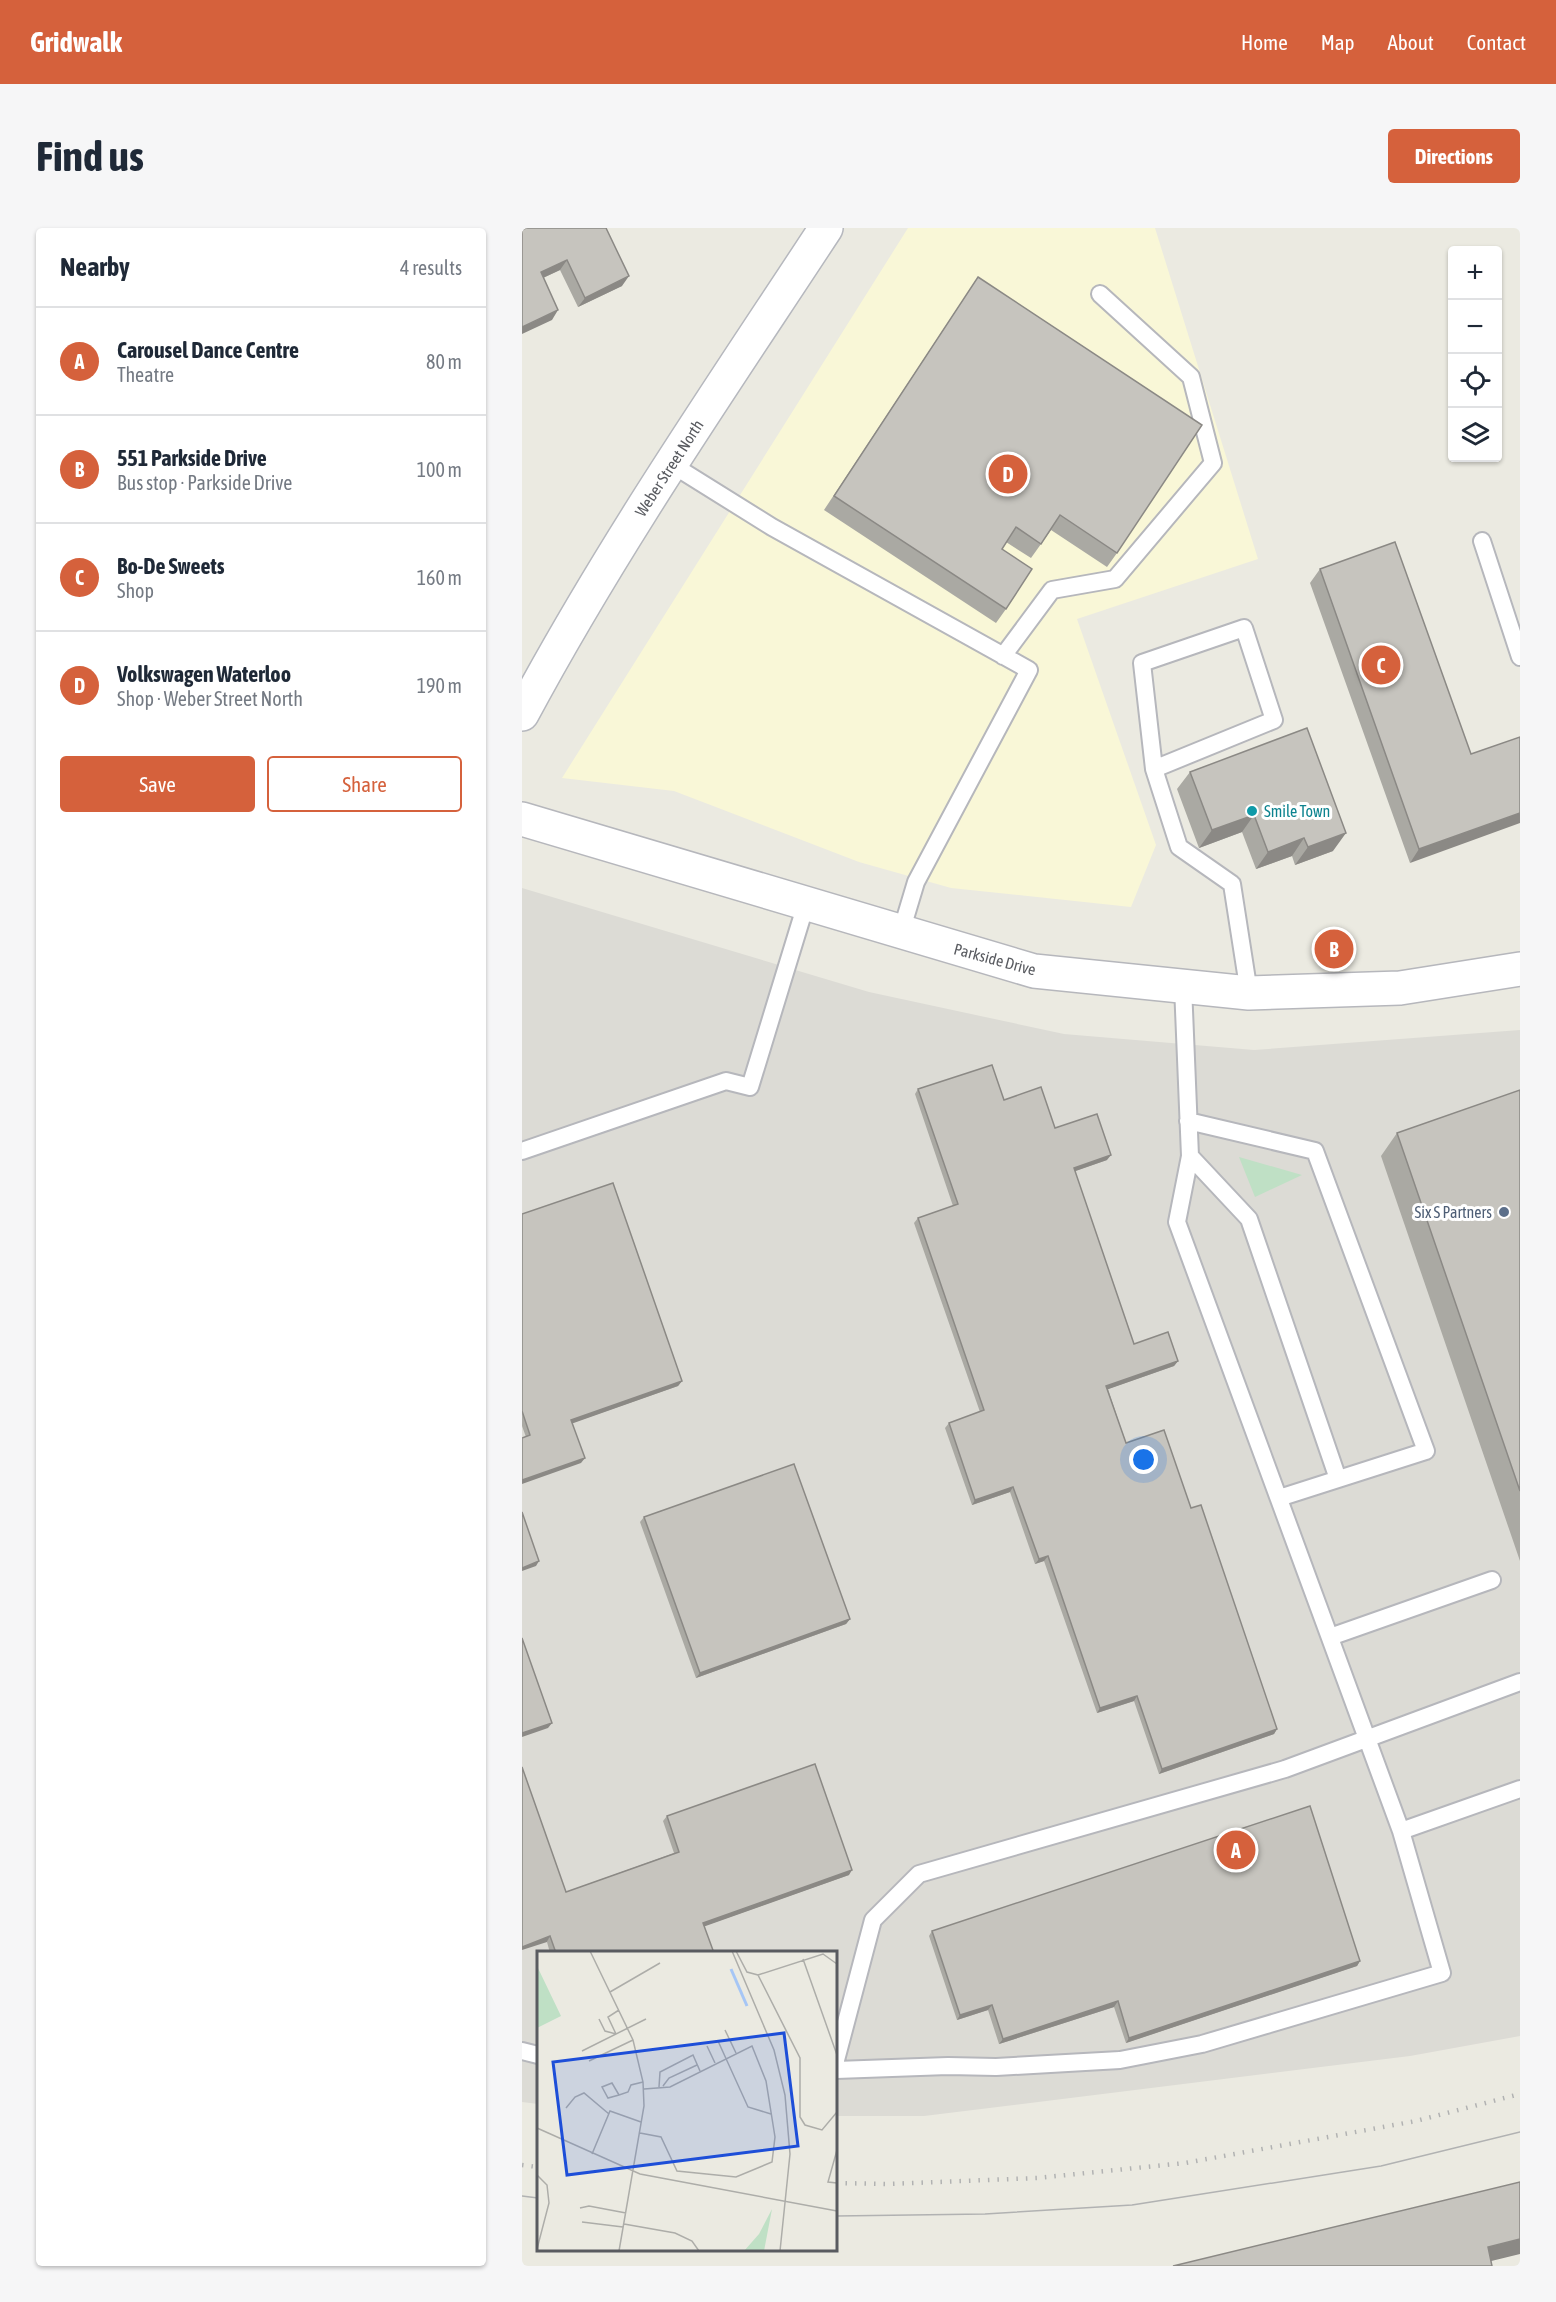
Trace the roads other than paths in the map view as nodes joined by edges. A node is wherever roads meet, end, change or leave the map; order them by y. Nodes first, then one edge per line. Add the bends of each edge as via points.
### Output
1 (826, 228) edge
2 (1100, 294) dead end
3 (671, 464) junction
4 (1482, 540) dead end
5 (1004, 656) junction
6 (1520, 657) edge
7 (522, 714) edge
8 (1154, 769) junction
9 (522, 819) edge
10 (807, 904) junction
11 (901, 932) junction
12 (1520, 969) edge
13 (1183, 986) junction
14 (1249, 993) junction
15 (1188, 1121) junction
16 (522, 1151) edge
17 (1190, 1156) junction
18 (1338, 1479) junction
19 (1279, 1498) junction
20 (1492, 1580) dead end
21 (1330, 1637) junction
22 (1520, 1682) edge
23 (1367, 1739) junction
24 (1520, 1790) edge
25 (1401, 1831) junction
26 (522, 2051) edge
27 (537, 2055) edge
28 (837, 2056) edge
29 (837, 2070) edge

1 - 3 street, Weber Street North
2 - 5 lane via 1191,377 1213,463 1115,579 1052,590
3 - 5 lane via 790,538
3 - 7 street, Weber Street North via 566,632
4 - 6 lane
5 - 11 lane via 1029,670 916,882
8 - 8 lane via 1274,720 1244,628 1142,663
8 - 14 lane via 1179,847 1232,884
9 - 10 street, Parkside Drive
10 - 11 street, Parkside Drive
10 - 16 lane via 750,1087 726,1081
11 - 13 street, Parkside Drive via 1034,971
12 - 14 street, Parkside Drive via 1400,988
13 - 14 street, Parkside Drive
13 - 15 lane
15 - 17 lane
15 - 18 lane via 1315,1151 1426,1451
17 - 18 lane via 1249,1219
17 - 19 lane via 1177,1222
18 - 19 lane
19 - 21 lane
20 - 21 lane
21 - 23 lane
22 - 23 lane
23 - 25 lane
23 - 28 lane via 1285,1769 919,1874 873,1920
24 - 25 lane
25 - 29 lane via 1442,1973 1202,2044 1120,2060
26 - 27 lane

